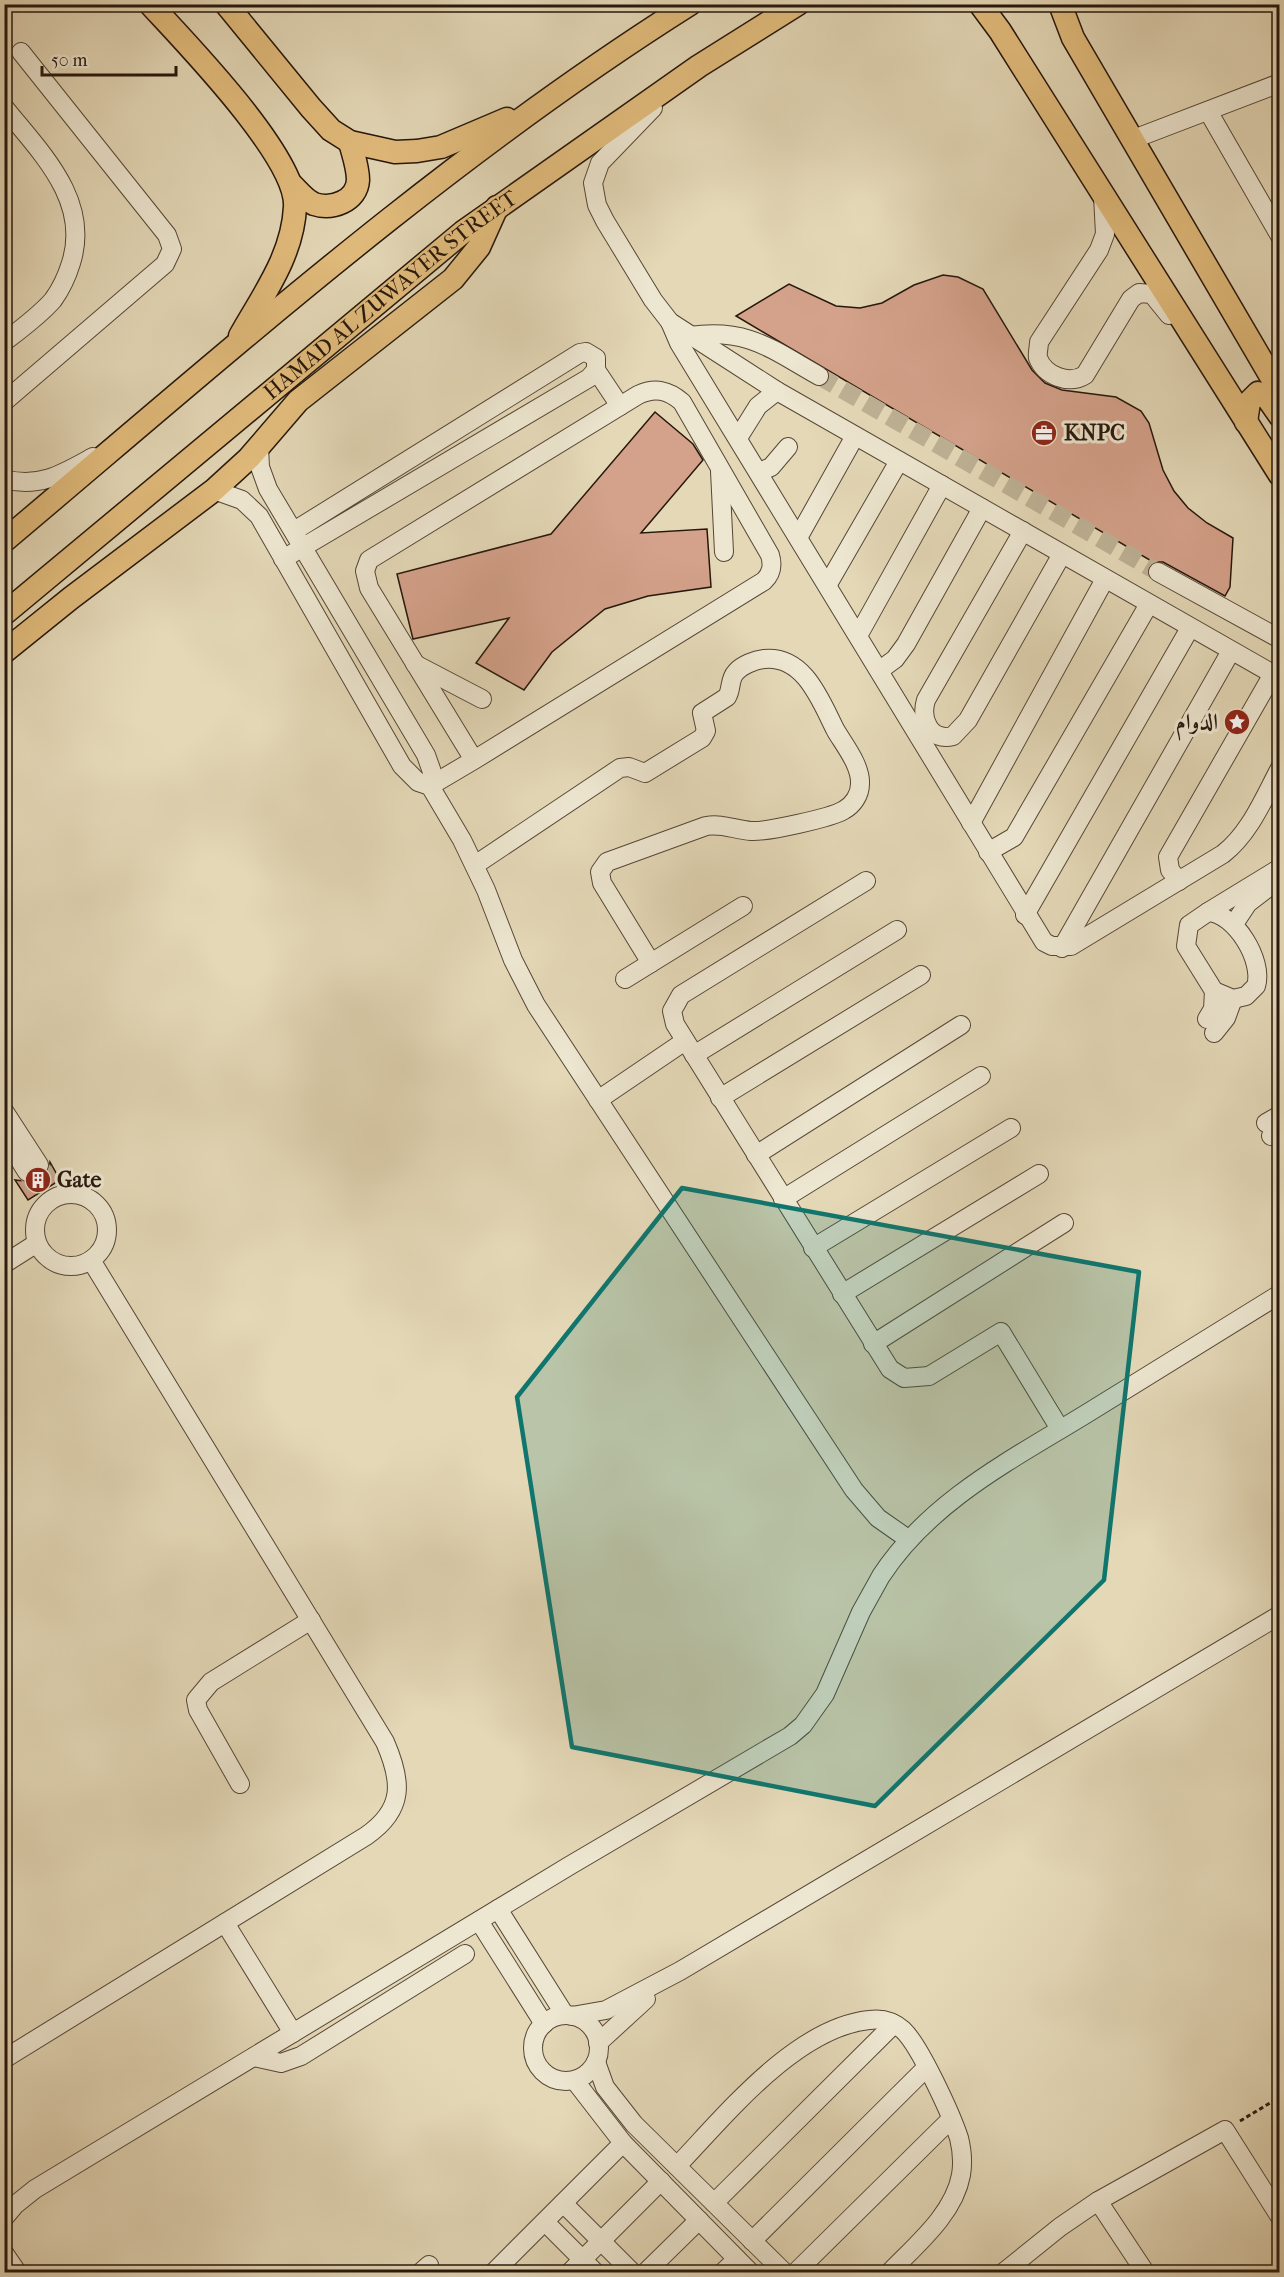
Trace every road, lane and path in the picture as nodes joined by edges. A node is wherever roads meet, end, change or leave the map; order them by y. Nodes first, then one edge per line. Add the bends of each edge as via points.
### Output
1 (150, 4) edge
2 (226, 4) edge
3 (690, 4) edge
4 (798, 4) edge
5 (980, 4) edge
6 (986, 4) edge
7 (1052, 4) edge
8 (1060, 4) edge
9 (1000, 32) junction
10 (1073, 38) junction
11 (21, 52) dead end
12 (699, 66) junction
13 (1277, 91) edge
14 (547, 102) junction
15 (4, 106) edge
16 (1208, 111) junction
17 (1131, 140) junction
18 (350, 142) junction
19 (292, 185) junction
20 (1102, 194) junction
21 (498, 207) junction
22 (1280, 236) edge
23 (670, 322) junction
24 (690, 336) junction
25 (4, 342) edge
26 (233, 349) junction
27 (1207, 360) junction
28 (596, 370) junction
29 (819, 376) tunnel mouth
30 (777, 391) junction
31 (1280, 392) edge
32 (4, 402) edge
33 (620, 406) junction
34 (1280, 416) edge
35 (1246, 422) junction
36 (855, 436) junction
37 (738, 438) junction
38 (122, 442) junction
39 (1261, 445) junction
40 (259, 447) junction
41 (788, 447) dead end
42 (899, 461) junction
43 (720, 469) junction
44 (759, 472) junction
45 (1280, 475) edge
46 (4, 479) edge
47 (942, 485) junction
48 (1280, 489) edge
49 (214, 490) junction
50 (982, 508) junction
51 (294, 531) junction
52 (1023, 531) junction
53 (799, 536) junction
54 (4, 541) edge
55 (303, 547) junction
56 (724, 552) dead end
57 (1062, 554) junction
58 (283, 559) junction
59 (1158, 572) tunnel mouth
60 (1105, 579) junction
61 (828, 584) junction
62 (1149, 604) junction
63 (4, 614) edge
64 (1190, 628) junction
65 (859, 634) junction
66 (1280, 639) edge
67 (1231, 651) junction
68 (4, 652) edge
69 (415, 664) junction
70 (880, 670) junction
71 (1276, 676) edge
72 (482, 699) dead end
73 (474, 760) junction
74 (1280, 768) edge
75 (430, 786) junction
76 (971, 823) junction
77 (988, 852) junction
78 (475, 865) junction
79 (1280, 868) edge
80 (1280, 880) edge
81 (866, 881) dead end
82 (1179, 881) junction
83 (743, 906) dead end
84 (1208, 912) junction
85 (1025, 915) junction
86 (1234, 924) junction
87 (897, 930) dead end
88 (1062, 948) junction
89 (651, 963) junction
90 (921, 975) dead end
91 (625, 979) dead end
92 (1214, 991) junction
93 (1233, 999) junction
94 (961, 1025) dead end
95 (689, 1048) junction
96 (981, 1076) dead end
97 (720, 1098) junction
98 (598, 1100) junction
99 (4, 1111) edge
100 (1011, 1128) dead end
101 (4, 1135) edge
102 (756, 1155) junction
103 (1039, 1174) dead end
104 (783, 1199) junction
105 (1064, 1223) dead end
106 (37, 1243) junction
107 (813, 1248) junction
108 (91, 1260) junction
109 (4, 1264) edge
110 (842, 1294) junction
111 (1280, 1294) edge
112 (873, 1344) junction
113 (1060, 1430) junction
114 (908, 1539) junction
115 (1280, 1615) edge
116 (311, 1620) junction
117 (240, 1784) dead end
118 (498, 1909) junction
119 (479, 1921) junction
120 (225, 1923) junction
121 (465, 1954) dead end
122 (680, 1971) junction
123 (569, 2016) junction
124 (544, 2024) junction
125 (894, 2024) junction
126 (293, 2033) junction
127 (598, 2043) junction
128 (255, 2056) junction
129 (4, 2059) edge
130 (596, 2062) junction
131 (926, 2068) junction
132 (575, 2081) junction
133 (1280, 2097) edge
134 (951, 2119) junction
135 (1225, 2130) junction
136 (623, 2143) junction
137 (676, 2166) junction
138 (661, 2181) junction
139 (1098, 2201) junction
140 (563, 2203) junction
141 (714, 2203) junction
142 (1280, 2217) edge
143 (4, 2218) edge
144 (699, 2220) junction
145 (544, 2222) junction
146 (601, 2241) junction
147 (752, 2241) junction
148 (4, 2253) edge
149 (736, 2259) junction
150 (582, 2268) edge
151 (17, 2272) edge
152 (494, 2272) edge
153 (632, 2272) edge
154 (646, 2272) edge
155 (723, 2272) edge
156 (750, 2272) edge
157 (784, 2272) edge
158 (796, 2272) edge
159 (890, 2272) edge
160 (1004, 2272) edge
161 (1145, 2272) edge

1 - 19 main road via 270,146
2 - 18 main road via 311,108 331,130
3 - 14 main road
4 - 12 main road, HAMAD AL ZUWAYER STREET
5 - 9 main road
6 - 9 main road
7 - 10 main road
8 - 10 main road
9 - 20 main road
10 - 17 main road
11 - 32 street via 167,235 171,249 165,264
12 - 21 main road, HAMAD AL ZUWAYER STREET
12 - 23 street via 600,163 593,183 605,221
13 - 16 street
14 - 18 main road via 441,147 395,152
14 - 26 main road via 388,221
15 - 25 street via 62,184 74,211 76,241 68,271 54,298
16 - 17 street
16 - 22 street
17 - 31 main road
18 - 19 main road via 358,182 345,201 330,206 316,204 306,200
19 - 26 main road via 296,204 286,253
20 - 27 main road
20 - 27 street via 1102,242 1082,280 1039,342 1038,357 1063,380 1077,380 1084,375 1131,299 1139,293 1152,294
21 - 40 main road via 479,247 453,279 298,401
21 - 63 main road, HAMAD AL ZUWAYER STREET via 399,284
23 - 24 street
23 - 37 street
24 - 29 street via 749,338
24 - 30 street
26 - 38 main road
27 - 35 main road
28 - 33 street
28 - 51 street via 596,358 580,353
28 - 55 street via 589,378
30 - 36 street
30 - 37 street via 758,406
33 - 43 street via 653,390 676,396
33 - 69 street via 369,560 366,583
34 - 35 main road via 1266,396 1258,393 1249,402
35 - 39 main road
36 - 42 street
36 - 53 street
37 - 44 street
38 - 46 street via 47,480 26,484
38 - 54 main road
39 - 45 main road
39 - 48 street
40 - 49 main road
40 - 51 street via 264,478
41 - 44 street via 771,467
42 - 47 street
42 - 61 street
43 - 56 street
43 - 73 street via 770,555 772,567 768,577
44 - 53 street
47 - 50 street
47 - 65 street
49 - 58 street via 232,494 252,507
49 - 68 main road
50 - 52 street
50 - 70 street via 906,644
51 - 55 street
52 - 57 street
52 - 57 street via 926,700 924,719 937,735 953,736 968,720
53 - 61 street
55 - 58 street
55 - 75 street via 426,755 432,772
57 - 60 street
58 - 75 street via 402,766 418,782
59 - 66 street
60 - 62 street
60 - 76 street
61 - 65 street
62 - 64 street
62 - 77 street via 1014,837
64 - 67 street
64 - 85 street
65 - 70 street
67 - 71 street
67 - 88 street
69 - 72 street
69 - 73 street
70 - 76 street
71 - 82 street via 1168,857 1170,870
73 - 75 street
74 - 82 street via 1236,842
75 - 78 street
76 - 77 street
77 - 85 street
78 - 89 street via 620,768 628,766 645,773 702,738 706,731 702,713 729,694 732,676 738,669 767,659 793,666 812,685 855,766 860,783 856,799 838,813 767,830 722,824 706,826 607,862 600,872 602,884
78 - 98 street via 524,983
79 - 84 street
80 - 86 street via 1248,903
81 - 95 street via 681,994 674,1005 673,1018
82 - 88 street
83 - 89 street
84 - 86 street via 1217,912
84 - 92 street via 1189,925 1185,939
85 - 88 street via 1044,942
86 - 93 street via 1259,972 1252,992
87 - 95 street
89 - 91 street
90 - 97 street
92 - 93 street
92 - 93 street via 1211,1026 1226,1018
94 - 102 street
95 - 97 street
95 - 98 street
96 - 104 street
97 - 102 street
98 - 114 street via 854,1491 878,1518
99 - 101 street via 33,1169
100 - 107 street
102 - 104 street
103 - 110 street
104 - 107 street
105 - 112 street
106 - 108 street via 47,1258 58,1264 72,1267
106 - 108 street via 35,1222 49,1196 79,1195 101,1209 106,1221 104,1246
106 - 109 street
107 - 110 street
108 - 116 street
110 - 112 street
111 - 113 street
112 - 113 street via 896,1375 921,1379 1001,1332
113 - 114 street via 953,1499
114 - 118 street via 861,1611 825,1694 803,1725
115 - 122 street
116 - 117 street via 211,1682 196,1700
116 - 120 street via 385,1742 397,1778 394,1804 383,1823 366,1836
118 - 119 street
118 - 123 street
119 - 124 street
119 - 126 street
120 - 126 street
120 - 129 street
121 - 128 street via 301,2056 281,2063
122 - 123 street via 606,2010
122 - 127 street
123 - 124 street
123 - 127 street via 587,2023
124 - 132 street via 532,2047 538,2067 554,2079
125 - 131 street via 912,2041
125 - 137 street via 879,2019 855,2022 787,2057
125 - 141 street
126 - 128 street
127 - 130 street
128 - 143 street via 35,2189
130 - 132 street
130 - 137 street via 612,2097
131 - 134 street
131 - 147 street
132 - 136 street
133 - 135 path
134 - 158 street
134 - 159 street via 961,2150 957,2187 934,2226
135 - 139 street
135 - 142 street
136 - 138 street
136 - 140 street
137 - 141 street
138 - 144 street
138 - 146 street
139 - 160 street
139 - 161 street
140 - 145 street
140 - 146 street
141 - 147 street
144 - 149 street
144 - 154 street
145 - 150 street
145 - 152 street
146 - 150 street
146 - 153 street
147 - 157 street
148 - 151 street
149 - 155 street
149 - 156 street

